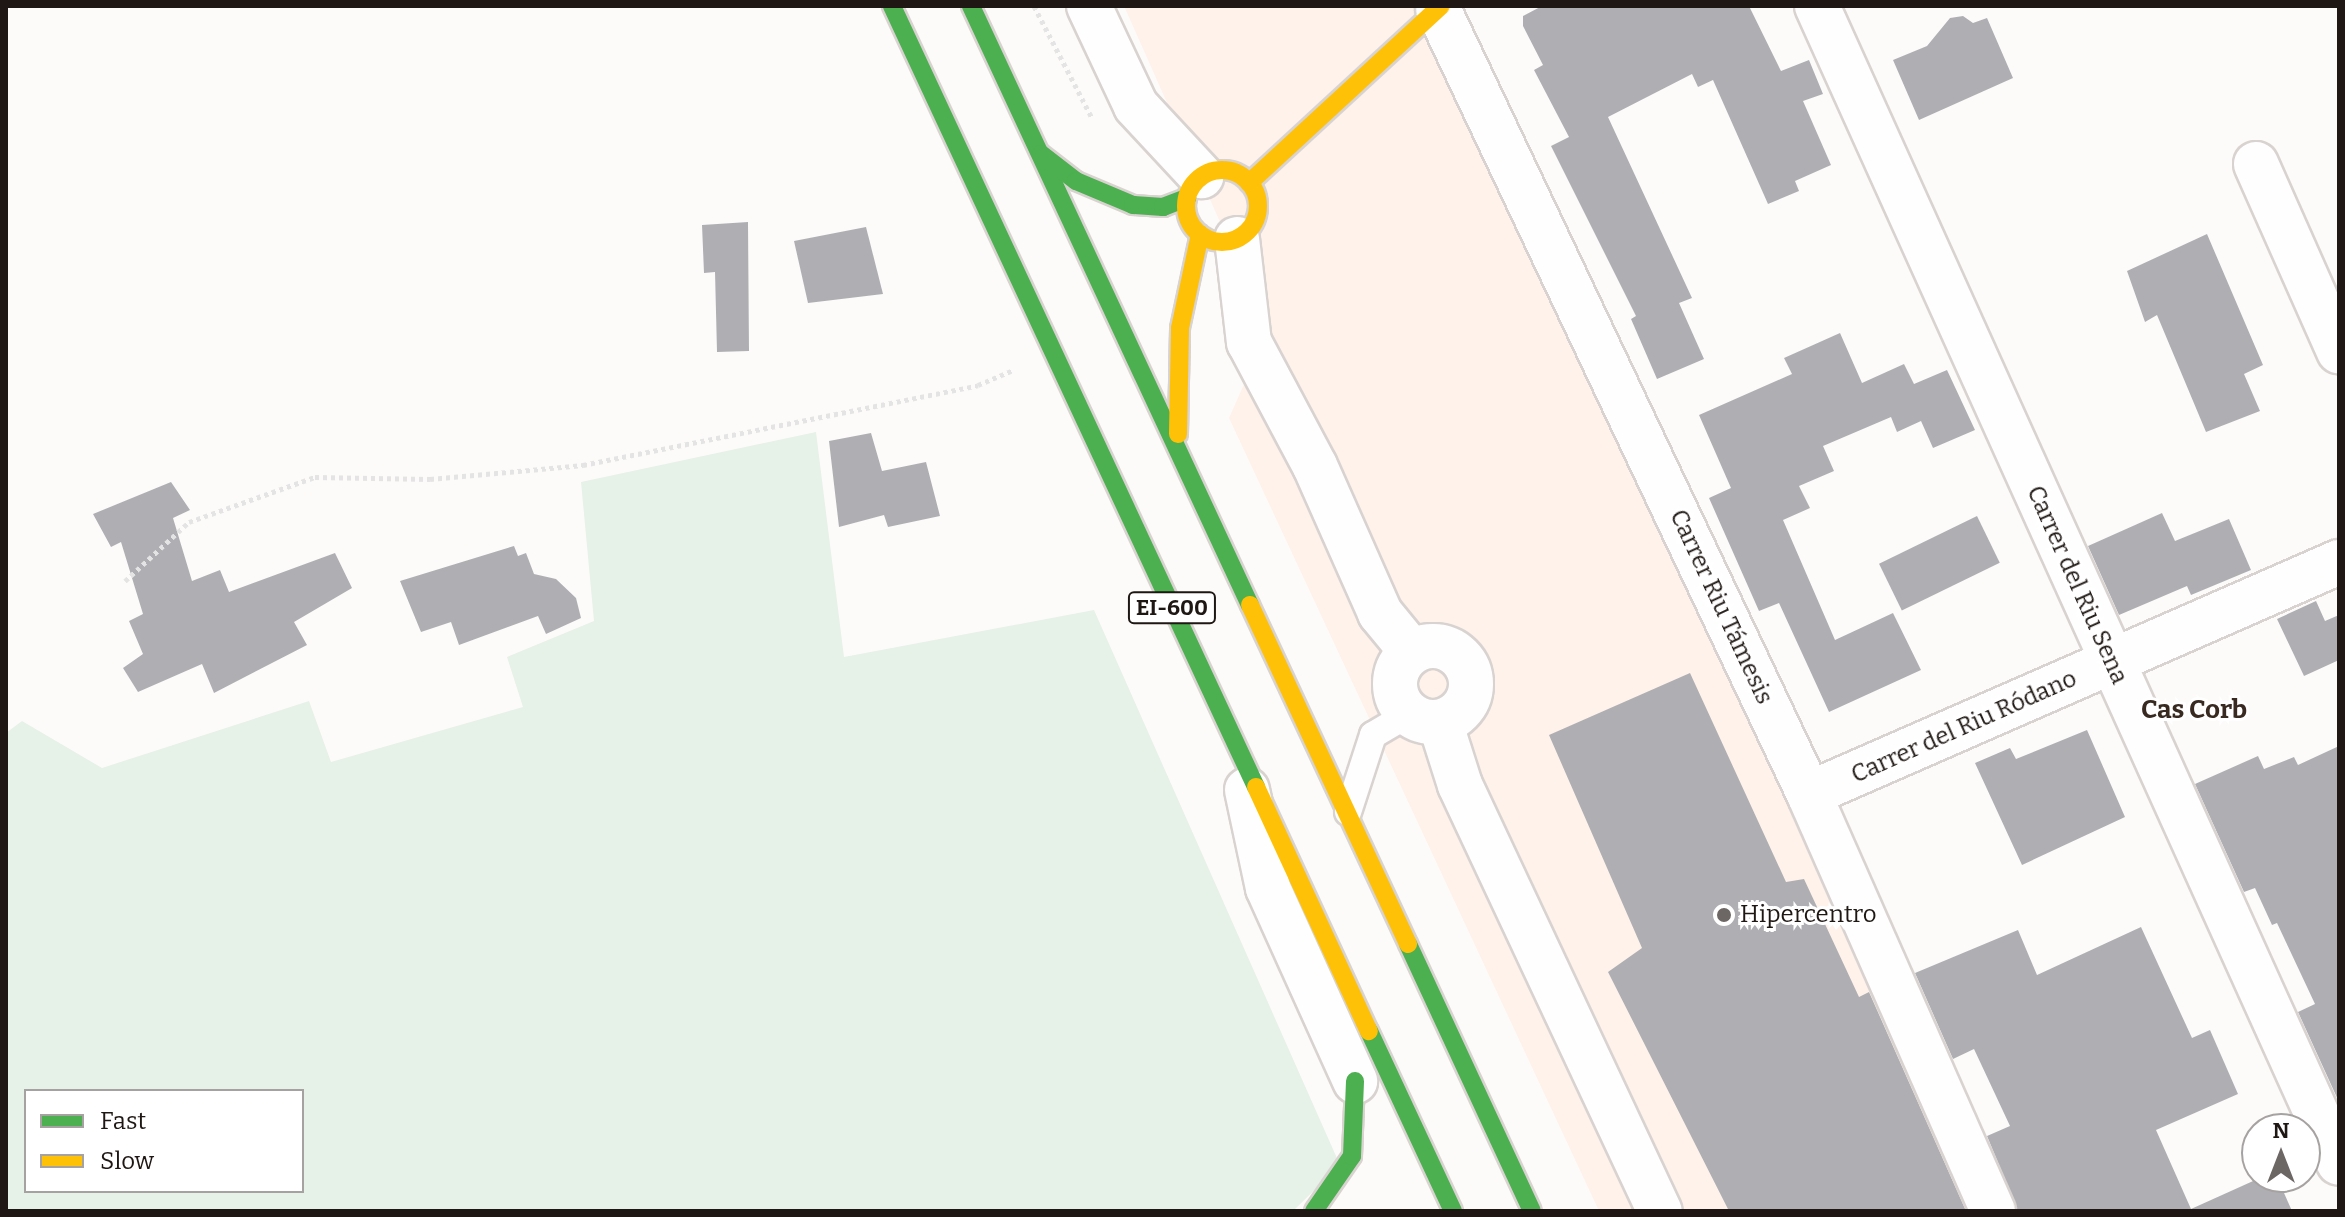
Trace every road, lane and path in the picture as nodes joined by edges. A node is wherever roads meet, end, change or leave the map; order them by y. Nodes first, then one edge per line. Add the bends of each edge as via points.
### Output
1 (892, 6) edge
2 (971, 6) edge
3 (1089, 6) edge
4 (1817, 6) edge
5 (1439, 7) edge
6 (1040, 154) junction
7 (2256, 164) dead end
8 (1249, 183) junction
9 (1194, 187) junction
10 (1218, 236) junction
11 (2339, 351) edge
12 (1053, 353) junction
13 (1179, 452) junction
14 (2339, 562) edge
15 (125, 581) dead end
16 (1412, 652) junction
17 (2111, 662) junction
18 (1425, 718) junction
19 (1238, 748) junction
20 (1809, 794) junction
21 (1347, 815) junction
22 (1355, 1081) joint
23 (2339, 1163) edge
24 (1314, 1211) edge
25 (1453, 1211) edge
26 (1532, 1211) edge
27 (1660, 1211) edge
28 (1993, 1211) edge

1 - 12 main road, EI-600
2 - 6 main road, EI-600
3 - 9 street via 1136,106
4 - 17 street, Carrer del Riu Sena
5 - 8 main road
5 - 20 street, Carrer Riu Támesis
6 - 9 main road via 1076,181 1133,205 1163,207
6 - 13 main road, EI-600
7 - 11 street
8 - 9 main road via 1232,171
8 - 10 main road via 1257,214
9 - 10 main road via 1188,218
10 - 13 main road via 1178,350
10 - 16 street via 1249,342 1315,466 1380,613
12 - 15 path via 978,385 583,465 430,479 315,477 189,522
12 - 19 main road, EI-600
13 - 21 main road, EI-600
14 - 17 street, Carrer del Riu Ródano
16 - 18 street via 1395,680
16 - 18 street via 1442,647 1470,673 1463,709
17 - 20 street, Carrer del Riu Ródano
17 - 23 street, Carrer del Riu Sena
18 - 21 lane via 1373,735
18 - 27 street
19 - 22 street via 1268,888
19 - 25 main road, EI-600
20 - 28 street, Carrer Riu Támesis
21 - 26 main road, EI-600
22 - 24 main road via 1352,1156

